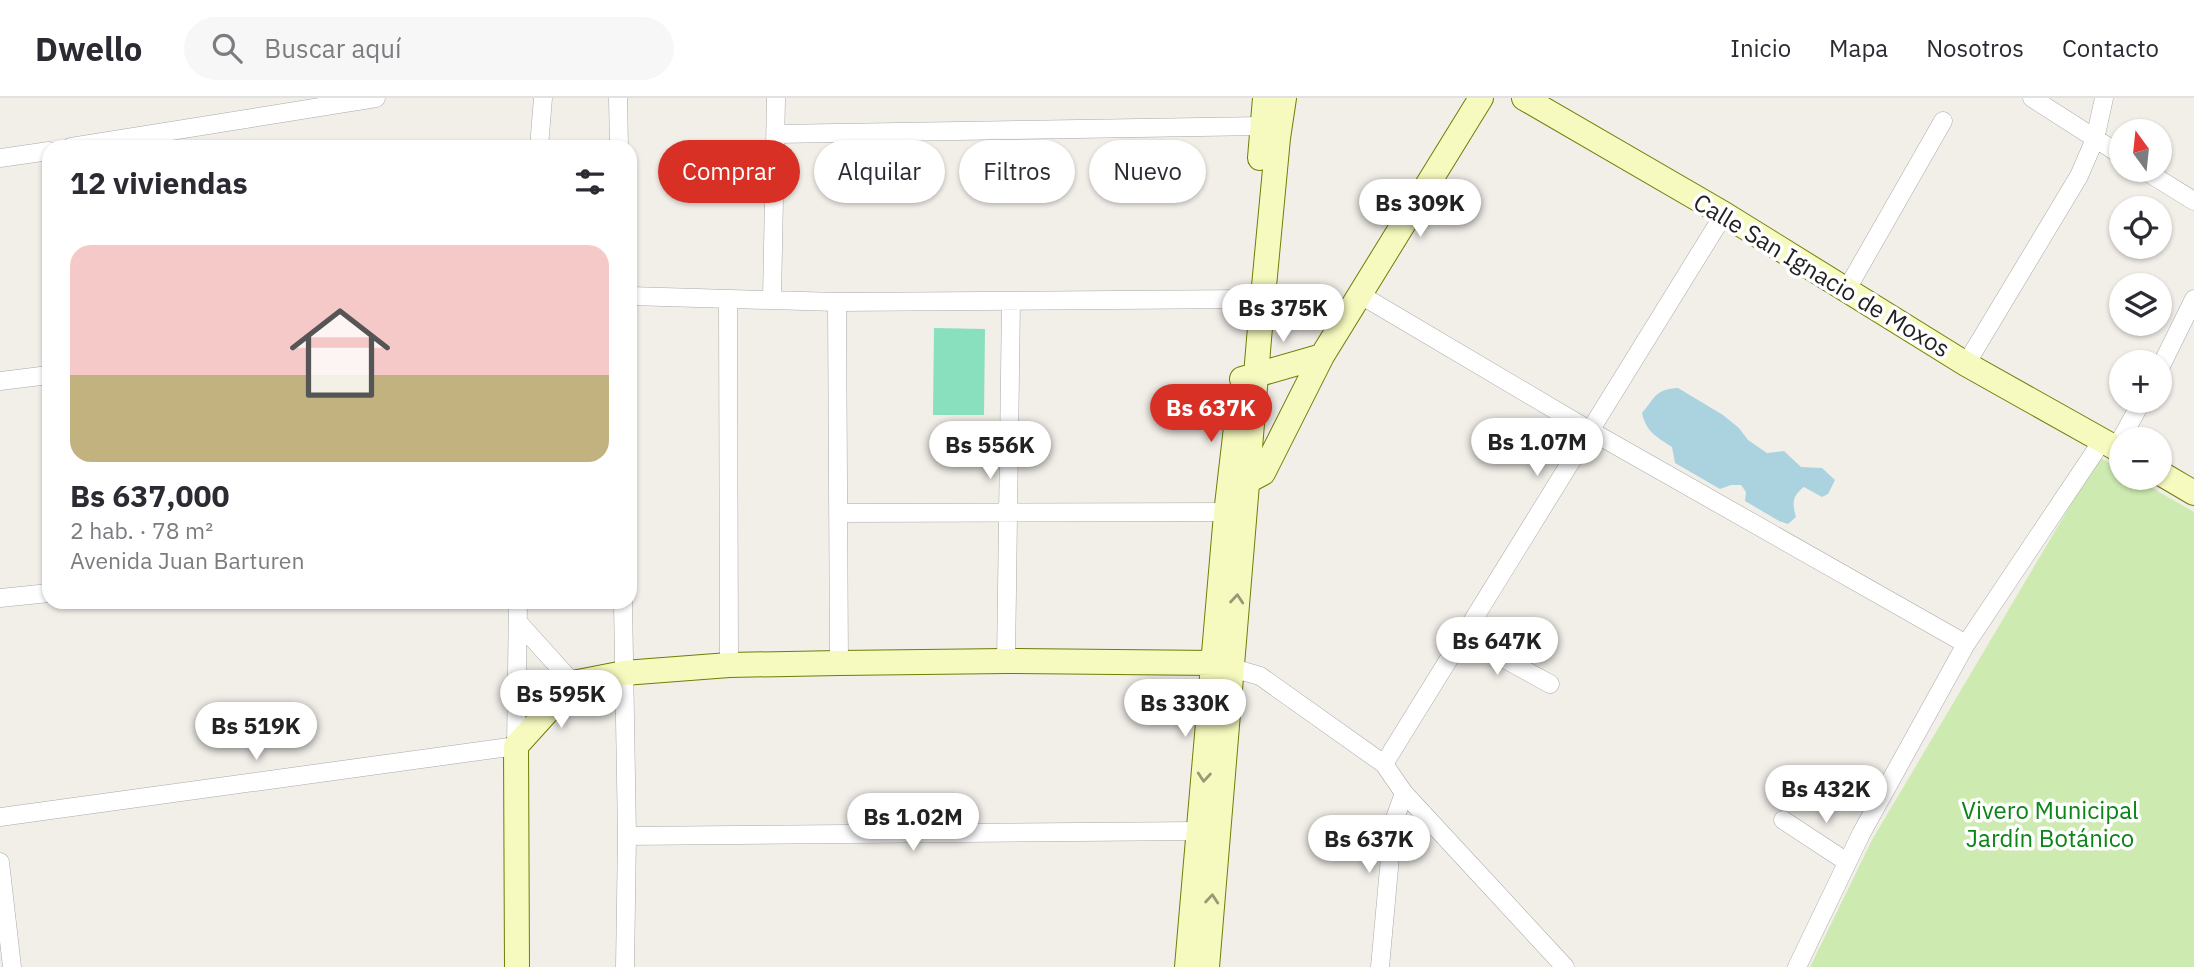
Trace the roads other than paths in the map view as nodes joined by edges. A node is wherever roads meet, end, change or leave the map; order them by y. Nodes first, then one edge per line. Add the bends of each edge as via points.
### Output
1 (376, 98) edge
2 (543, 98) edge
3 (618, 98) edge
4 (776, 98) edge
5 (1265, 98) edge
6 (1284, 98) edge
7 (1481, 98) edge
8 (1524, 98) edge
9 (2032, 98) edge
10 (2104, 98) edge
11 (1943, 121) dead end
12 (1262, 126) junction
13 (776, 134) junction
14 (2095, 139) junction
15 (115, 140) edge
16 (540, 140) edge
17 (619, 140) edge
18 (2109, 148) edge
19 (42, 152) edge
20 (0, 159) edge
21 (2163, 182) edge
22 (2194, 201) edge
23 (1724, 214) junction
24 (1847, 289) junction
25 (1359, 294) junction
26 (637, 296) edge
27 (772, 298) junction
28 (728, 299) junction
29 (1247, 299) junction
30 (2194, 299) edge
31 (1011, 301) junction
32 (837, 302) junction
33 (2169, 350) edge
34 (1322, 356) junction
35 (1966, 363) junction
36 (42, 376) edge
37 (1249, 377) junction
38 (0, 381) edge
39 (1590, 430) junction
40 (2109, 445) edge
41 (2109, 452) edge
42 (1239, 480) junction
43 (2172, 480) edge
44 (2194, 493) edge
45 (1009, 512) junction
46 (838, 513) junction
47 (1236, 513) junction
48 (42, 594) edge
49 (0, 598) edge
50 (518, 609) edge
51 (623, 609) edge
52 (518, 622) junction
53 (1463, 636) junction
54 (1966, 644) junction
55 (1006, 661) junction
56 (839, 663) junction
57 (729, 665) junction
58 (1223, 666) junction
59 (624, 673) junction
60 (573, 683) junction
61 (1550, 684) dead end
62 (516, 746) junction
63 (1384, 764) junction
64 (1404, 793) junction
65 (0, 817) edge
66 (1783, 820) dead end
67 (1199, 831) junction
68 (627, 836) junction
69 (0, 862) edge
70 (1847, 862) junction
71 (12, 967) edge
72 (517, 967) edge
73 (625, 967) edge
74 (1187, 967) edge
75 (1207, 967) edge
76 (1380, 967) edge
77 (1564, 967) edge
78 (1797, 967) edge

1 - 15 street
2 - 16 street
3 - 17 street
4 - 13 street
5 - 12 street
6 - 37 street
7 - 25 street
8 - 23 street, Calle San Ignacio de Moxos
9 - 14 street
10 - 14 street
11 - 24 street
12 - 13 street
12 - 29 street
13 - 27 street
14 - 18 street
14 - 35 street via 2079,176
19 - 20 street
21 - 22 street
23 - 24 street, Calle San Ignacio de Moxos
23 - 39 street
24 - 35 street, Calle San Ignacio de Moxos
25 - 34 street
25 - 39 street
26 - 28 street
27 - 28 street
27 - 32 street
28 - 57 street
29 - 31 street
29 - 37 street
30 - 33 street
31 - 32 street
31 - 45 street
32 - 46 street
34 - 37 street
34 - 42 street via 1263,473
35 - 40 street, Calle San Ignacio de Moxos
36 - 38 street
37 - 42 street
39 - 53 street
39 - 54 street
41 - 54 street
42 - 47 street
43 - 44 street
45 - 46 street
45 - 47 street
45 - 55 street
46 - 56 street
47 - 58 street
48 - 49 street
50 - 52 street
51 - 59 street
52 - 60 street
52 - 62 street
53 - 61 street
53 - 63 street
54 - 70 street
55 - 56 street
55 - 58 street
56 - 57 street
57 - 59 street
58 - 63 street via 1260,676
58 -> 67 street
75 -> 58 street
59 - 60 street
59 - 68 street
60 - 62 street
62 - 65 street
62 - 72 street
63 - 64 street
64 - 76 street via 1393,824
64 - 77 street
66 - 70 street
67 - 68 street
67 - 74 street
68 - 73 street
69 - 71 street
70 - 78 street

